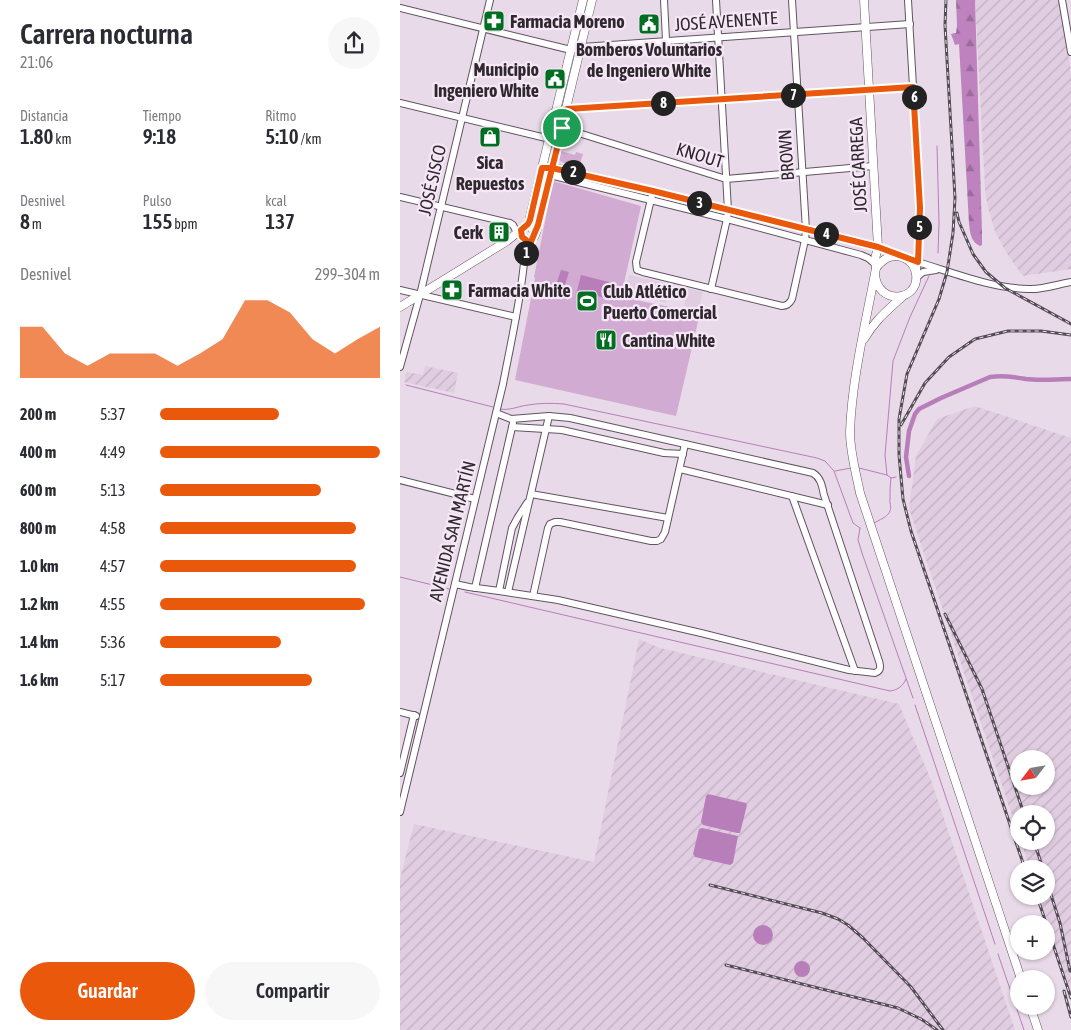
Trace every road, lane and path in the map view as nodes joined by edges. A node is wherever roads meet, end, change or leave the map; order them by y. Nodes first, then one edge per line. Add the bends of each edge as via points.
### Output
1 (490, 0) edge
2 (583, 0) edge
3 (592, 0) edge
4 (664, 0) edge
5 (716, 0) edge
6 (792, 0) edge
7 (864, 0) edge
8 (908, 0) edge
9 (1062, 0) edge
10 (400, 8) edge
11 (1068, 12) edge
12 (910, 24) junction
13 (865, 27) junction
14 (482, 29) junction
15 (794, 32) junction
16 (718, 37) junction
17 (666, 40) junction
18 (582, 47) junction
19 (571, 50) junction
20 (1071, 52) edge
21 (913, 87) junction
22 (869, 90) junction
23 (798, 94) junction
24 (722, 99) junction
25 (400, 103) edge
26 (567, 109) junction
27 (555, 116) junction
28 (462, 117) junction
29 (553, 125) junction
30 (562, 128) junction
31 (550, 139) junction
32 (558, 146) junction
33 (873, 166) junction
34 (542, 168) junction
35 (551, 171) junction
36 (802, 172) junction
37 (726, 179) junction
38 (653, 191) junction
39 (400, 196) edge
40 (651, 200) junction
41 (441, 206) junction
42 (728, 210) junction
43 (728, 219) junction
44 (522, 229) junction
45 (806, 230) junction
46 (529, 238) junction
47 (805, 240) junction
48 (507, 241) junction
49 (878, 247) junction
50 (903, 257) junction
51 (918, 262) junction
52 (875, 269) junction
53 (940, 269) junction
54 (916, 278) junction
55 (1071, 282) edge
56 (711, 289) junction
57 (400, 290) edge
58 (420, 295) junction
59 (905, 295) junction
60 (400, 307) edge
61 (516, 317) junction
62 (861, 345) junction
63 (400, 367) edge
64 (496, 413) junction
65 (548, 416) junction
66 (514, 419) junction
67 (512, 427) junction
68 (546, 429) junction
69 (686, 444) junction
70 (683, 454) junction
71 (680, 469) junction
72 (400, 480) edge
73 (792, 496) junction
74 (530, 497) junction
75 (475, 499) junction
76 (828, 505) junction
77 (668, 518) junction
78 (455, 584) junction
79 (475, 588) junction
80 (499, 590) junction
81 (508, 592) junction
82 (533, 596) junction
83 (855, 671) junction
84 (400, 712) edge
85 (414, 715) junction
86 (422, 718) junction
87 (400, 773) edge
88 (400, 812) edge
89 (1018, 970) edge
90 (1033, 1015) edge
91 (1038, 1030) edge

1 - 14 street, JOSÉ SISCO
2 - 19 main road
3 - 18 main road, AVENIDA SAN MARTÍN
4 - 17 street
5 - 16 street
6 - 15 street, BROWN
7 - 13 main road, JOSÉ CARREGA
8 - 12 street
9 - 11 street
10 - 14 street, JOSÉ AVENENTE
11 - 20 street
12 - 13 street, JOSÉ AVENENTE
12 - 21 street
13 - 15 street, JOSÉ AVENENTE
13 - 22 main road, JOSÉ CARREGA
14 - 19 street, JOSÉ AVENENTE
14 - 28 street, JOSÉ SISCO
15 - 16 street, JOSÉ AVENENTE
15 - 23 street, BROWN
16 - 17 street, JOSÉ AVENENTE
16 - 24 street
17 - 18 street, JOSÉ AVENENTE
18 - 19 street, JOSÉ AVENENTE
18 - 26 main road, AVENIDA SAN MARTÍN
19 - 27 main road
21 - 22 street
21 - 51 street via 920,208
22 - 23 street
22 - 33 main road, JOSÉ CARREGA
23 - 24 street
23 - 36 street, BROWN
24 - 26 street
24 - 37 street
25 - 28 street
26 - 27 street
26 - 30 main road, AVENIDA SAN MARTÍN
27 - 29 main road
28 - 31 street
28 - 41 street, JOSÉ SISCO
29 - 30 street, KNOUT
29 - 31 main road
30 - 32 main road, AVENIDA SAN MARTÍN
30 - 37 street, KNOUT
31 - 32 street
31 - 34 main road
32 - 35 main road, AVENIDA SAN MARTÍN
33 - 36 street, KNOUT
33 - 49 main road, JOSÉ CARREGA
34 - 35 street
34 - 44 main road via 530,220
35 - 38 street
35 - 40 street
35 - 46 main road, AVENIDA SAN MARTÍN via 538,225
36 - 37 street, KNOUT
36 - 45 street, BROWN
37 - 42 street
38 - 40 street
38 - 42 street
39 - 41 street
40 - 43 street
40 - 56 street via 636,262 637,270
41 - 44 street
41 - 58 street, JOSÉ SISCO
42 - 43 street
42 - 45 street
43 - 47 street
43 - 56 street
44 - 46 main road via 521,235
44 - 46 main road via 530,226 533,229
44 - 48 main road
45 - 47 street, BROWN
45 - 49 street
46 - 48 main road
46 - 61 street, AVENIDA SAN MARTÍN
47 - 52 street via 862,255
47 - 56 street, BROWN via 788,305
48 - 58 main road
49 - 50 main road
49 - 52 main road, JOSÉ CARREGA
50 - 51 street
50 - 52 main road via 887,258
50 - 54 main road via 912,263
51 - 53 street
51 - 54 street
52 - 59 main road via 882,291 893,297
52 - 62 main road, JOSÉ CARREGA
53 - 54 street via 923,272
53 - 55 street via 994,285 1031,290
54 - 59 main road via 914,287
57 - 58 street
58 - 60 main road
58 - 61 street
58 - 63 street, JOSÉ SISCO
59 - 62 main road via 882,314
61 - 64 street, AVENIDA SAN MARTÍN
62 - 89 main road, JOSÉ CARREGA via 850,434 860,493
64 - 66 street
64 - 75 street, AVENIDA SAN MARTÍN
65 - 66 street
65 - 68 street
65 - 69 street
66 - 67 street
67 - 68 street
67 - 79 street
68 - 70 street via 664,454
68 - 74 street
69 - 70 street
69 - 76 street via 813,473 820,479
70 - 71 street
71 - 73 street
71 - 77 street
72 - 75 street
73 - 76 street
73 - 83 street
74 - 77 street
74 - 80 street via 512,528
74 - 81 street
75 - 78 street, AVENIDA SAN MARTÍN
76 - 83 street via 880,665 879,672 875,673
77 - 82 street via 663,536 657,541 560,522 550,524
78 - 79 street
78 - 86 street, AVENIDA SAN MARTÍN
79 - 80 street
80 - 81 street
81 - 82 street
82 - 83 street via 583,605
84 - 85 street
85 - 86 street
85 - 87 street
86 - 88 street, AVENIDA SAN MARTÍN
90 - 91 main road

